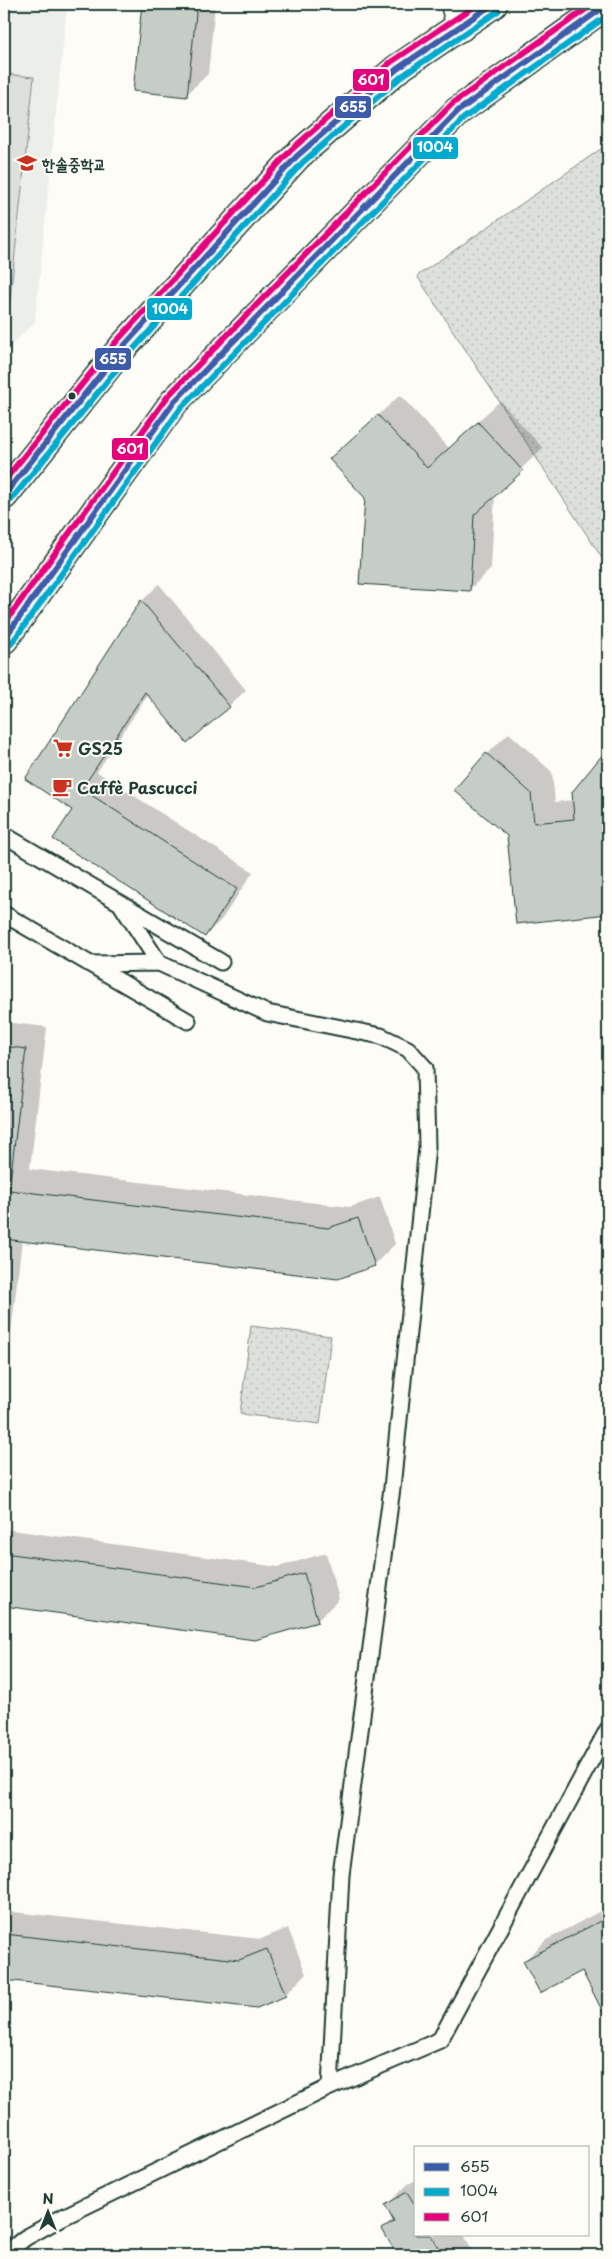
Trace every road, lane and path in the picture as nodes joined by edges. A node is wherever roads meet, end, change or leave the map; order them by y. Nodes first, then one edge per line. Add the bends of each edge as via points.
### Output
1 (493, 4) edge
2 (608, 4) edge
3 (458, 15) edge
4 (4, 496) edge
5 (4, 639) edge
6 (4, 835) edge
7 (119, 903) junction
8 (4, 914) edge
9 (222, 962) dead end
10 (160, 963) junction
11 (90, 964) junction
12 (188, 1022) dead end
13 (608, 1729) edge
14 (330, 2087) junction
15 (4, 2254) edge

1 - 3 main road
2 - 5 main road via 458,111 174,402
3 - 4 main road via 297,156 122,348
6 - 7 lane
7 - 9 lane
7 - 10 lane
8 - 11 lane
10 - 11 lane
10 - 14 lane via 267,1013 381,1036 408,1049 425,1068 427,1147 392,1488 341,1875
11 - 12 lane
13 - 14 lane via 440,2040
14 - 15 lane via 63,2217

